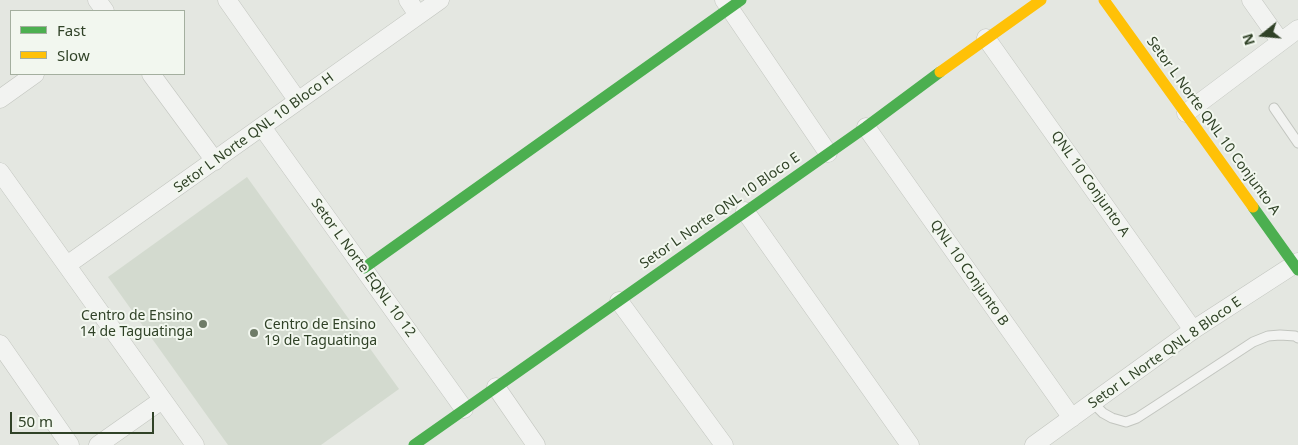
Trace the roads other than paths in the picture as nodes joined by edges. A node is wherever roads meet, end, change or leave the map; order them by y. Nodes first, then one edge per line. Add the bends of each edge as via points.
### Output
1 (227, 0) edge
2 (408, 0) edge
3 (440, 0) edge
4 (1041, 0) edge
5 (1104, 0) edge
6 (1251, 0) edge
7 (732, 3) edge
8 (418, 15) junction
9 (1298, 28) edge
10 (986, 38) junction
11 (1280, 41) junction
12 (34, 75) edge
13 (152, 75) edge
14 (0, 99) edge
15 (298, 101) junction
16 (1274, 108) dead end
17 (1186, 113) junction
18 (262, 127) junction
19 (866, 127) junction
20 (1298, 143) edge
21 (828, 153) junction
22 (215, 161) junction
23 (0, 172) edge
24 (745, 211) junction
25 (67, 265) junction
26 (1297, 266) edge
27 (364, 268) junction
28 (619, 301) junction
29 (1193, 330) junction
30 (1298, 338) edge
31 (0, 344) edge
32 (496, 387) junction
33 (162, 400) junction
34 (1098, 408) junction
35 (464, 409) junction
36 (1072, 418) junction
37 (70, 445) edge
38 (98, 445) edge
39 (195, 445) edge
40 (414, 445) edge
41 (536, 445) edge
42 (724, 445) edge
43 (910, 445) edge
44 (1034, 445) edge

1 - 15 street
2 - 8 street
3 - 8 street, Setor L Norte QNL 10 Bloco H
4 - 10 street, Setor L Norte QNL 10 Bloco E
5 - 17 street, Setor L Norte QNL 10 Conjunto A
6 - 11 street
7 - 21 street
7 - 27 street
8 - 15 street, Setor L Norte QNL 10 Bloco H
9 - 11 street
10 - 19 street, Setor L Norte QNL 10 Bloco E
10 - 29 street, QNL 10 Conjunto A
11 - 17 street
12 - 14 street
13 - 22 street
15 - 18 street, Setor L Norte QNL 10 Bloco H
16 - 20 lane
17 - 26 street, Setor L Norte QNL 10 Conjunto A
18 - 22 street, Setor L Norte QNL 10 Bloco H
18 - 27 street, Setor L Norte EQNL 10 12
19 - 21 street, Setor L Norte QNL 10 Bloco E
19 - 36 street, QNL 10 Conjunto B
21 - 24 street, Setor L Norte QNL 10 Bloco E
22 - 25 street, Setor L Norte QNL 10 Bloco H
23 - 25 street
24 - 28 street, Setor L Norte QNL 10 Bloco E
24 - 43 street
25 - 33 street
26 - 29 street, Setor L Norte QNL 8 Bloco E
27 - 35 street, Setor L Norte EQNL 10 12
28 - 32 street, Setor L Norte QNL 10 Bloco E
28 - 42 street
29 - 34 street, Setor L Norte QNL 8 Bloco E
30 - 34 lane via 1280,334 1253,342 1126,422 1112,418
31 - 37 street
32 - 35 street, Setor L Norte QNL 10 Bloco E
32 - 41 street
33 - 38 street
33 - 39 street
34 - 36 street, Setor L Norte QNL 8 Bloco E
35 - 40 street, Setor L Norte QNL 10 Bloco E
36 - 44 street, Setor L Norte QNL 8 Bloco E

